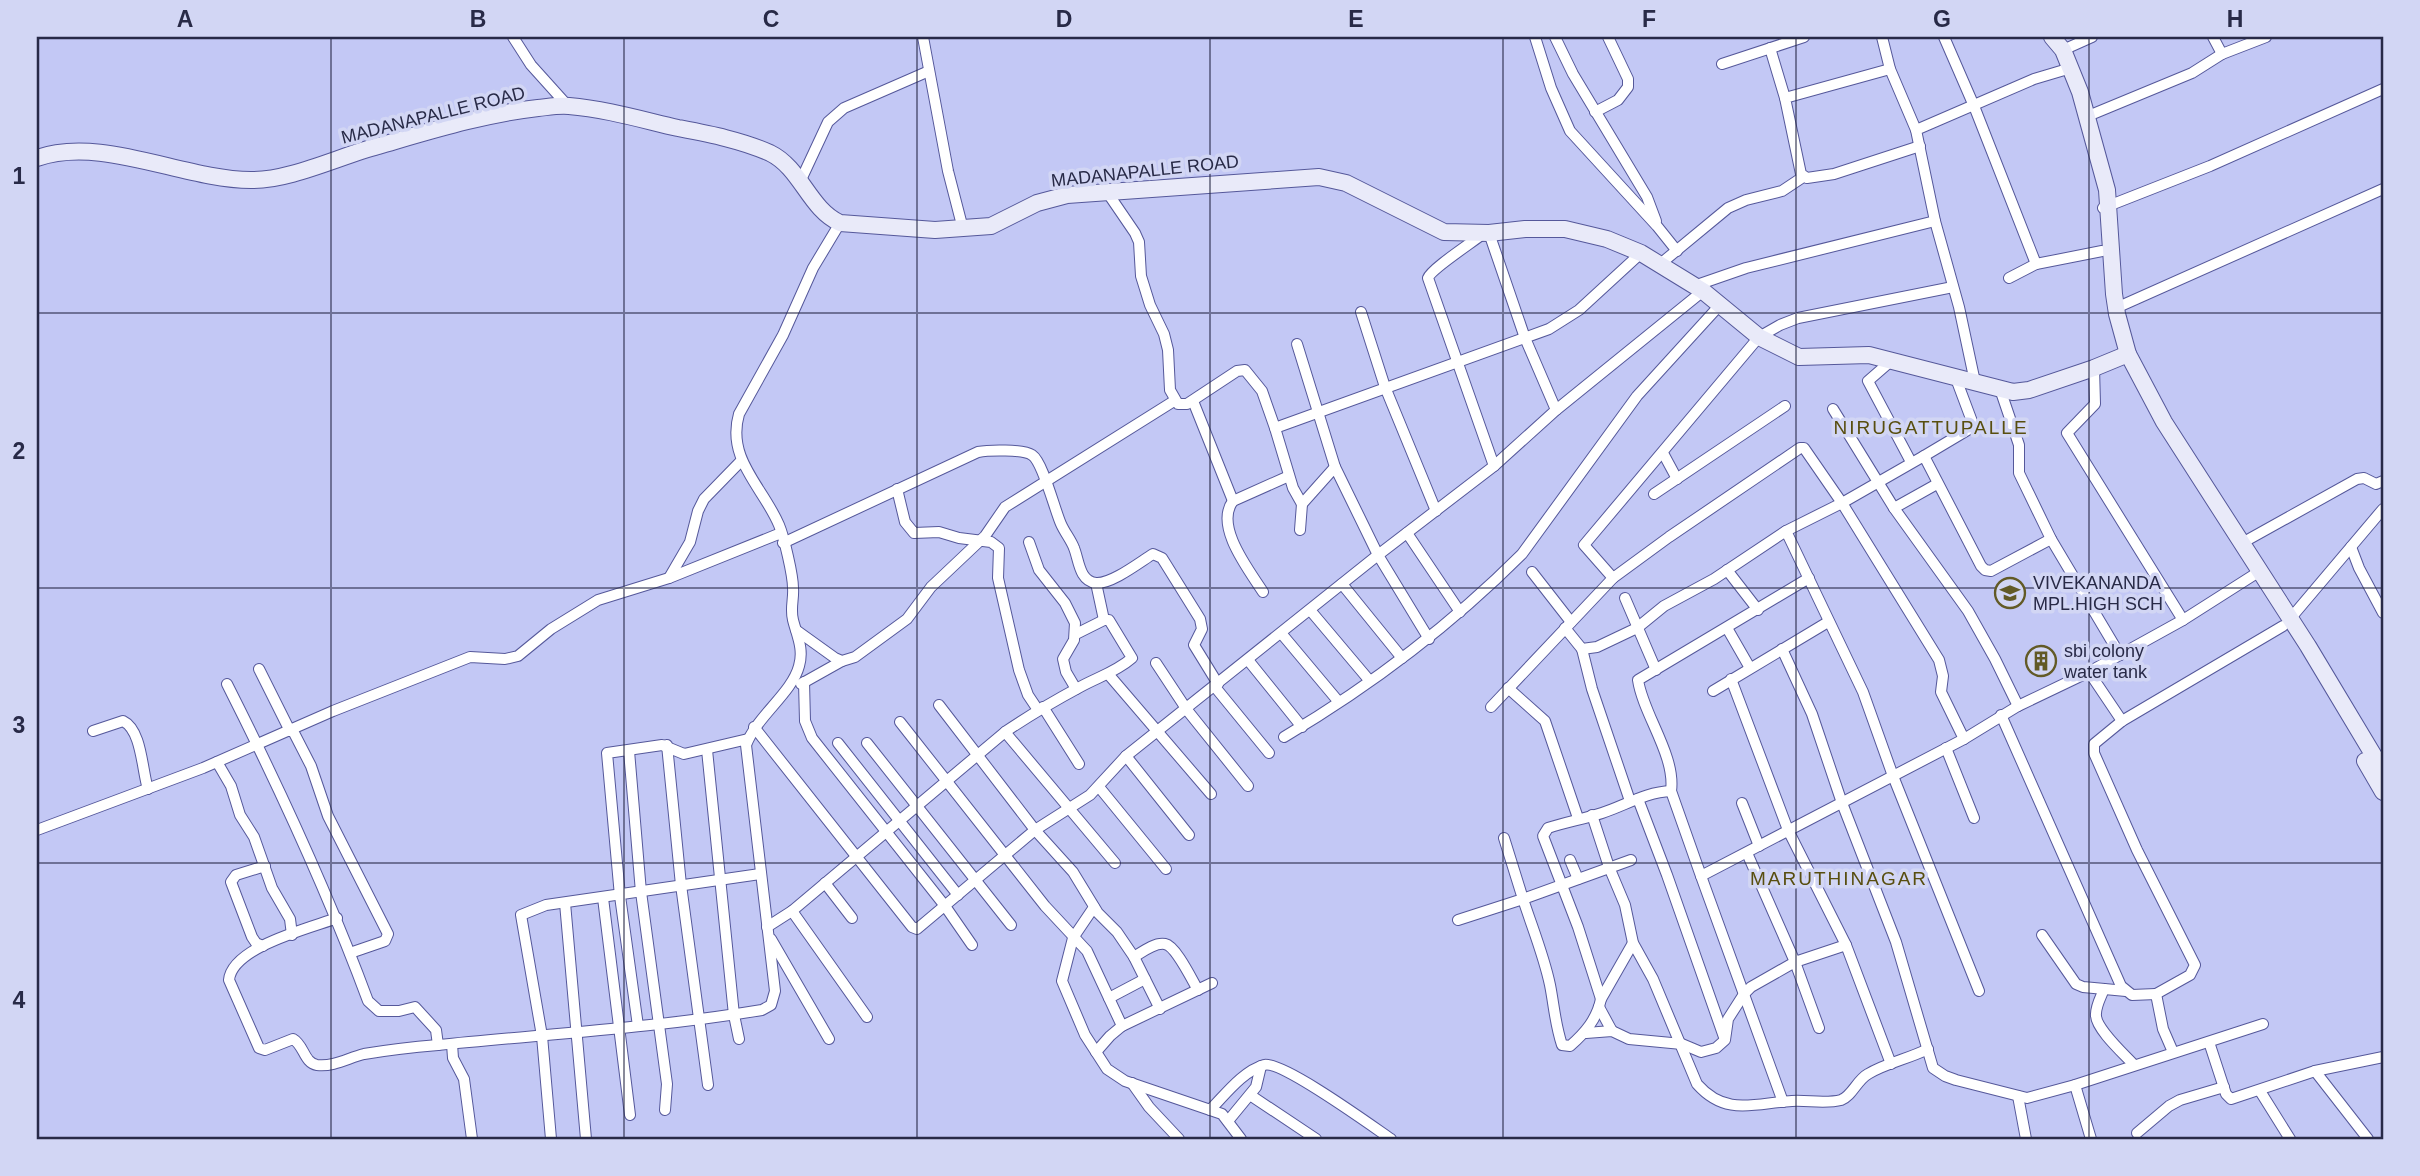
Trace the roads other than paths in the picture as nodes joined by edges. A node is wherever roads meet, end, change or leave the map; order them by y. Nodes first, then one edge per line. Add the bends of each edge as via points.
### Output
1 (513, 37) edge
2 (923, 37) edge
3 (1535, 37) edge
4 (1555, 37) edge
5 (1608, 37) edge
6 (1804, 37) edge
7 (1882, 37) edge
8 (1944, 37) edge
9 (2052, 37) edge
10 (2092, 37) edge
11 (2213, 37) edge
12 (2266, 37) edge
13 (1770, 48) junction
14 (2063, 50) junction
15 (2222, 54) junction
16 (1723, 64) dead end
17 (2071, 68) junction
18 (1890, 69) junction
19 (929, 71) junction
20 (2383, 89) edge
21 (1785, 98) junction
22 (567, 105) junction
23 (1974, 107) junction
24 (1595, 112) junction
25 (2088, 116) junction
26 (1916, 130) junction
27 (1920, 146) junction
28 (37, 158) edge
29 (1803, 177) junction
30 (800, 182) junction
31 (2383, 189) edge
32 (1107, 192) junction
33 (2105, 208) junction
34 (1934, 221) junction
35 (840, 223) junction
36 (1657, 226) junction
37 (962, 229) junction
38 (1486, 233) junction
39 (1677, 251) junction
40 (2102, 251) junction
41 (1641, 253) junction
42 (2036, 264) junction
43 (1659, 265) junction
44 (2009, 278) dead end
45 (1953, 287) junction
46 (1698, 289) junction
47 (1719, 306) junction
48 (2116, 308) junction
49 (1361, 312) dead end
50 (1759, 337) junction
51 (1525, 338) junction
52 (1297, 344) dead end
53 (2124, 355) junction
54 (1891, 361) junction
55 (1457, 364) junction
56 (2094, 368) junction
57 (1955, 376) junction
58 (1975, 382) junction
59 (1385, 387) junction
60 (2000, 389) junction
61 (1174, 401) junction
62 (1193, 401) junction
63 (1785, 406) dead end
64 (1833, 409) dead end
65 (1556, 410) junction
66 (1317, 412) junction
67 (1275, 428) junction
68 (1663, 453) junction
69 (1924, 456) junction
70 (741, 461) junction
71 (1911, 462) junction
72 (1494, 466) junction
73 (1335, 467) junction
74 (1289, 476) junction
75 (1677, 479) junction
76 (1046, 480) junction
77 (2383, 481) edge
78 (1879, 483) junction
79 (1937, 484) junction
80 (897, 489) junction
81 (1654, 494) dead end
82 (1233, 501) junction
83 (1842, 503) junction
84 (1302, 504) junction
85 (1894, 508) junction
86 (2383, 509) edge
87 (1436, 511) junction
88 (1300, 530) dead end
89 (1786, 531) junction
90 (1407, 533) junction
91 (782, 538) junction
92 (2051, 539) junction
93 (980, 541) junction
94 (1029, 542) dead end
95 (2242, 543) junction
96 (2351, 547) junction
97 (1378, 555) junction
98 (1727, 570) junction
99 (1532, 572) dead end
100 (2256, 574) junction
101 (669, 578) junction
102 (1613, 578) junction
103 (1809, 578) junction
104 (1096, 583) junction
105 (1342, 584) junction
106 (1263, 592) dead end
107 (1625, 598) dead end
108 (1310, 610) junction
109 (1758, 610) junction
110 (1460, 612) junction
111 (2383, 613) edge
112 (1104, 620) junction
113 (2183, 620) junction
114 (1828, 622) junction
115 (2286, 622) junction
116 (1568, 625) junction
117 (1637, 628) junction
118 (1727, 628) junction
119 (796, 630) junction
120 (1281, 633) junction
121 (1076, 634) junction
122 (1429, 639) junction
123 (1582, 649) junction
124 (1782, 649) junction
125 (2120, 655) junction
126 (1402, 658) junction
127 (1248, 660) junction
128 (842, 661) junction
129 (1157, 663) dead end
130 (1750, 668) junction
131 (260, 669) dead end
132 (1656, 670) junction
133 (2089, 672) junction
134 (1109, 675) junction
135 (1369, 680) junction
136 (1731, 680) junction
137 (804, 682) junction
138 (227, 684) dead end
139 (1217, 685) junction
140 (1508, 688) junction
141 (1076, 689) junction
142 (1713, 691) dead end
143 (780, 696) junction
144 (1338, 701) junction
145 (939, 705) dead end
146 (2018, 706) junction
147 (1491, 707) dead end
148 (1040, 708) junction
149 (1187, 710) junction
150 (2001, 715) junction
151 (2122, 721) junction
152 (900, 722) dead end
153 (754, 727) junction
154 (1302, 727) junction
155 (291, 730) junction
156 (93, 731) dead end
157 (1158, 731) junction
158 (1005, 732) junction
159 (1284, 737) dead end
160 (748, 739) junction
161 (1965, 739) junction
162 (838, 743) dead end
163 (867, 743) dead end
164 (257, 745) junction
165 (667, 745) junction
166 (1946, 748) junction
167 (707, 750) junction
168 (629, 751) junction
169 (1269, 753) dead end
170 (977, 756) junction
171 (1126, 756) junction
172 (217, 762) junction
173 (1079, 764) dead end
174 (2383, 771) edge
175 (1893, 776) junction
176 (947, 781) junction
177 (1248, 786) dead end
178 (1099, 787) junction
179 (148, 789) junction
180 (1671, 791) junction
181 (2383, 792) edge
182 (1211, 794) dead end
183 (1634, 800) junction
184 (1741, 803) dead end
185 (1842, 803) junction
186 (917, 806) junction
187 (1068, 808) junction
188 (1592, 815) junction
189 (1578, 818) junction
190 (1974, 818) dead end
191 (900, 820) junction
192 (37, 830) edge
193 (1035, 830) junction
194 (1788, 830) junction
195 (885, 832) junction
196 (1189, 835) dead end
197 (1504, 838) dead end
198 (1759, 846) junction
199 (1747, 853) junction
200 (855, 856) junction
201 (1005, 856) junction
202 (1570, 860) dead end
203 (1631, 860) dead end
204 (1115, 863) dead end
205 (265, 866) junction
206 (1609, 867) junction
207 (1166, 869) dead end
208 (760, 874) junction
209 (1701, 876) junction
210 (1578, 879) junction
211 (720, 880) junction
212 (977, 880) junction
213 (825, 883) junction
214 (681, 885) junction
215 (1562, 885) junction
216 (641, 892) junction
217 (958, 894) junction
218 (620, 896) junction
219 (603, 898) junction
220 (1523, 900) junction
221 (565, 903) junction
222 (945, 906) junction
223 (1094, 907) junction
224 (792, 911) junction
225 (337, 918) junction
226 (852, 918) dead end
227 (1458, 920) dead end
228 (1011, 925) dead end
229 (767, 930) junction
230 (292, 935) junction
231 (2042, 935) dead end
232 (1073, 938) junction
233 (1633, 943) junction
234 (972, 945) dead end
235 (1846, 945) junction
236 (263, 946) junction
237 (350, 953) junction
238 (1134, 957) junction
239 (1795, 962) junction
240 (1145, 979) junction
241 (1212, 983) dead end
242 (2104, 989) junction
243 (1198, 990) junction
244 (1979, 991) dead end
245 (2126, 992) junction
246 (1744, 994) junction
247 (2156, 994) junction
248 (1109, 998) junction
249 (1600, 1003) junction
250 (1160, 1009) junction
251 (734, 1015) junction
252 (867, 1017) dead end
253 (698, 1020) junction
254 (658, 1024) junction
255 (2263, 1024) dead end
256 (638, 1026) junction
257 (1122, 1026) junction
258 (619, 1028) junction
259 (1819, 1028) dead end
260 (1612, 1031) junction
261 (578, 1032) junction
262 (1586, 1033) junction
263 (542, 1036) junction
264 (739, 1039) dead end
265 (830, 1040) dead end
266 (1725, 1040) junction
267 (2209, 1042) junction
268 (452, 1044) junction
269 (1682, 1044) junction
270 (438, 1045) junction
271 (1928, 1049) junction
272 (1096, 1052) junction
273 (2173, 1052) junction
274 (2383, 1057) edge
275 (1891, 1064) junction
276 (2134, 1065) junction
277 (1261, 1066) junction
278 (2315, 1071) junction
279 (1132, 1083) junction
280 (708, 1085) dead end
281 (2075, 1085) junction
282 (2224, 1087) junction
283 (2260, 1091) junction
284 (1250, 1095) junction
285 (2018, 1096) junction
286 (1783, 1102) junction
287 (665, 1110) dead end
288 (1210, 1110) junction
289 (630, 1115) dead end
290 (1228, 1121) junction
291 (2137, 1133) dead end
292 (1387, 1138) edge
293 (472, 1139) edge
294 (551, 1139) edge
295 (586, 1139) edge
296 (1179, 1139) edge
297 (1241, 1139) edge
298 (1315, 1139) edge
299 (2026, 1139) edge
300 (2091, 1139) edge
301 (2290, 1139) edge
302 (2368, 1139) edge

1 - 22 street
2 - 19 street
3 - 36 street via 1570,131
4 - 24 street
5 - 24 street via 1628,88 1618,100
6 - 13 street
7 - 18 street
8 - 23 street
9 - 14 main road
10 - 14 street
11 - 15 street
12 - 15 street
13 - 16 street
13 - 21 street
14 - 17 main road
15 - 25 street via 2192,73
17 - 23 street via 2034,79
17 - 25 main road
18 - 21 street
18 - 26 street
19 - 30 street via 834,115
19 - 37 street
20 - 33 street
21 - 29 street
22 - 28 main road, MADANAPALLE ROAD via 472,121 268,179 227,178 99,153 63,152
22 - 30 main road, MADANAPALLE ROAD via 733,140 779,158
23 - 26 street
23 - 42 street
24 - 36 street via 1647,197
25 - 33 main road
26 - 27 street
27 - 29 street via 1834,174
27 - 34 street
29 - 39 street via 1782,191 1728,208
30 - 35 main road, MADANAPALLE ROAD via 822,211
31 - 48 street
32 - 37 main road, MADANAPALLE ROAD via 1053,198 1000,223
32 - 38 main road, MADANAPALLE ROAD via 1319,177 1346,183 1444,232
32 - 61 street via 1139,242 1141,275 1164,334
33 - 40 main road
33 - 48 main road
34 - 45 street
34 - 46 street via 1746,268
35 - 37 main road, MADANAPALLE ROAD
35 - 70 street via 739,414 735,439
36 - 39 street
38 - 41 main road, MADANAPALLE ROAD via 1565,229
38 - 51 street
38 - 55 street via 1435,268 1428,278
39 - 43 street
40 - 42 street
40 - 53 main road via 2107,312
41 - 43 main road, MADANAPALLE ROAD
41 - 51 street via 1572,315
42 - 44 street
43 - 46 main road, MADANAPALLE ROAD
45 - 50 street via 1798,318
45 - 58 street
46 - 47 main road, MADANAPALLE ROAD
46 - 65 street
47 - 50 main road, MADANAPALLE ROAD
47 - 110 street via 1637,396 1522,554
48 - 53 main road
49 - 59 street
50 - 54 main road, MADANAPALLE ROAD via 1799,357 1860,354
50 - 68 street
51 - 55 street
51 - 65 street
52 - 66 street
53 - 56 main road, MADANAPALLE ROAD
53 - 95 main road
53 - 100 main road via 2158,428
54 - 57 main road, MADANAPALLE ROAD
54 - 71 street via 1868,381
55 - 59 street
55 - 72 street
56 - 60 main road, MADANAPALLE ROAD via 2029,390
56 - 113 street via 2095,404 2067,433
57 - 58 main road, MADANAPALLE ROAD
57 - 69 street via 1972,428
58 - 60 main road, MADANAPALLE ROAD
59 - 66 street
59 - 87 street
60 - 92 street via 2019,445 2019,473
61 - 62 street via 1181,405
61 - 76 street
62 - 67 street via 1245,370 1262,391
62 - 82 street
63 - 75 street
64 - 78 street
65 - 72 street
66 - 67 street
66 - 73 street
67 - 74 street
68 - 75 street
68 - 102 street via 1584,542
69 - 71 street
69 - 79 street
70 - 91 street via 780,526
70 - 101 street via 704,499 690,542
71 - 78 street
72 - 87 street
73 - 84 street
73 - 97 street
74 - 82 street
74 - 84 street
75 - 81 street
76 - 80 street via 1031,454 984,451
76 - 93 street via 1005,507
76 - 104 street via 1082,573
77 - 95 street via 2376,484 2357,478
78 - 83 street
78 - 85 street
79 - 85 street
79 - 92 street via 1985,570
80 - 91 street
80 - 93 street via 905,522 914,533 939,531
82 - 106 street via 1228,507 1228,530
83 - 89 street
83 - 102 street via 1808,451 1800,448
83 - 161 street via 1939,660 1941,692
84 - 88 street
85 - 146 street via 1968,611
86 - 96 street
87 - 90 street
89 - 98 street
89 - 103 street
90 - 97 street
90 - 110 street
91 - 101 street
91 - 119 street
92 - 125 street
93 - 128 street via 898,626
93 - 148 street via 996,543 999,548 998,578 1019,670 1028,695
94 - 121 street via 1039,570 1072,613
95 - 100 main road
96 - 111 street
96 - 115 street
97 - 105 street
97 - 122 street
98 - 109 street
98 - 117 street via 1664,606
99 - 116 street
100 - 113 street
100 - 115 main road
101 - 155 street via 598,600 517,656 470,657
102 - 116 street
103 - 109 street
103 - 114 street
104 - 112 street
104 - 139 street via 1158,555 1200,619 1202,629 1194,645
105 - 108 street
105 - 126 street
107 - 117 street
108 - 120 street
108 - 135 street
109 - 118 street
110 - 122 street
112 - 121 street
112 - 134 street via 1112,622 1132,657
113 - 125 street
114 - 124 street
114 - 175 street via 1863,692
115 - 151 street
115 - 174 main road via 2351,715
115 - 181 main road
116 - 123 street
116 - 140 street
117 - 123 street via 1597,648
117 - 132 street
118 - 130 street
118 - 132 street
119 - 128 street
119 - 143 street via 799,667
120 - 127 street
120 - 144 street
121 - 141 street via 1063,659
122 - 126 street
123 - 183 street via 1596,701
124 - 130 street
124 - 185 street via 1812,714
125 - 133 street
126 - 135 street
127 - 139 street
127 - 154 street
128 - 137 street
129 - 149 street
130 - 136 street
131 - 155 street
132 - 180 street via 1637,682 1667,760
133 - 146 street
133 - 151 street
134 - 141 street
134 - 157 street
135 - 144 street
136 - 142 street
136 - 194 street
137 - 143 street
137 - 195 street via 807,729
138 - 164 street
139 - 149 street
139 - 169 street
140 - 147 street
140 - 189 street via 1545,721
141 - 148 street
143 - 153 street
144 - 154 street
145 - 170 street
146 - 150 street
148 - 158 street
148 - 173 street
149 - 157 street
149 - 177 street
150 - 161 street
150 - 245 street
151 - 247 street via 2095,741 2094,753 2195,965 2190,975
152 - 176 street
153 - 160 street
153 - 200 street
154 - 159 street
155 - 164 street
155 - 237 street via 311,766 328,816 388,934 385,941
156 - 179 street via 123,721 128,724 144,758
157 - 171 street
157 - 182 street
158 - 170 street
158 - 187 street
160 - 167 street
160 - 208 street
161 - 166 street
162 - 191 street
163 - 186 street
164 - 172 street
164 - 225 street
165 - 167 street via 680,754
165 - 168 street
165 - 214 street
166 - 175 street
166 - 190 street
167 - 211 street
168 - 216 street
168 - 218 street via 607,754
170 - 176 street
170 - 193 street
171 - 178 street
171 - 196 street
172 - 179 street
172 - 205 street
175 - 185 street
175 - 244 street
176 - 186 street
176 - 201 street
178 - 187 street
178 - 207 street
179 - 192 street
180 - 183 street
180 - 209 street
183 - 188 street
183 - 266 street via 1667,875
184 - 198 street
185 - 194 street
185 - 271 street via 1896,942
186 - 191 street
186 - 212 street
187 - 193 street
187 - 204 street
188 - 189 street
188 - 206 street
189 - 215 street via 1543,836
191 - 195 street
191 - 217 street
193 - 201 street
193 - 223 street via 1073,872
194 - 198 street
194 - 235 street
195 - 200 street
195 - 222 street
197 - 220 street
198 - 199 street
199 - 209 street
199 - 239 street
200 - 213 street
200 - 222 street via 914,929
201 - 212 street
201 - 232 street
202 - 210 street
203 - 206 street
205 - 230 street via 290,919
205 - 236 street via 231,881 252,937
206 - 210 street
206 - 233 street via 1625,905
208 - 211 street
208 - 229 street
209 - 246 street
210 - 215 street
211 - 214 street
211 - 251 street
212 - 217 street
212 - 228 street
213 - 224 street
213 - 226 street
214 - 216 street
214 - 253 street
215 - 220 street
215 - 249 street
216 - 218 street
216 - 254 street
217 - 222 street
218 - 219 street
218 - 256 street
219 - 221 street
219 - 258 street
220 - 227 street
220 - 262 street via 1550,985 1562,1045 1570,1046
221 - 261 street
221 - 263 street via 521,915
222 - 234 street
223 - 232 street
223 - 238 street
224 - 229 street
224 - 252 street
225 - 230 street
225 - 237 street
229 - 251 street via 775,998 762,1010
229 - 265 street
230 - 236 street
231 - 242 street via 2076,984
232 - 248 street via 1091,958
232 - 272 street via 1062,981
233 - 249 street
233 - 269 street
235 - 239 street
235 - 275 street
236 - 270 street via 238,961 229,980 259,1048 293,1039 309,1062 317,1065
237 - 270 street via 371,1006 390,1012 415,1007 436,1030
238 - 240 street
238 - 243 street via 1161,944 1169,946
239 - 246 street
239 - 259 street
240 - 248 street
240 - 250 street
241 - 243 street
242 - 245 street
242 - 276 street via 2096,1017
243 - 250 street
245 - 247 street
246 - 266 street via 1728,1019
246 - 286 street
247 - 273 street
248 - 257 street
249 - 260 street
249 - 262 street
250 - 257 street
251 - 253 street
251 - 264 street
253 - 254 street
253 - 280 street
254 - 256 street
254 - 287 street via 667,1084
255 - 267 street
256 - 258 street
257 - 272 street
258 - 261 street
258 - 289 street
260 - 262 street
260 - 269 street via 1629,1040
261 - 263 street
261 - 295 street
263 - 268 street
263 - 294 street
266 - 269 street via 1701,1052
267 - 273 street
267 - 282 street
268 - 270 street
268 - 293 street via 453,1058 464,1079
269 - 286 street via 1697,1084 1721,1102 1748,1106
271 - 275 street
271 - 285 street via 1933,1068 1945,1076
272 - 279 street via 1113,1074
273 - 276 street
274 - 278 street
275 - 286 street via 1866,1075 1843,1099
276 - 281 street
277 - 284 street
277 - 288 street
277 - 292 street via 1277,1065
278 - 283 street
278 - 302 street
279 - 288 street
279 - 296 street
281 - 285 street via 2027,1098
281 - 300 street
282 - 283 street via 2231,1099
282 - 291 street via 2180,1100
283 - 301 street
284 - 290 street
284 - 298 street
285 - 299 street
288 - 290 street
290 - 297 street

